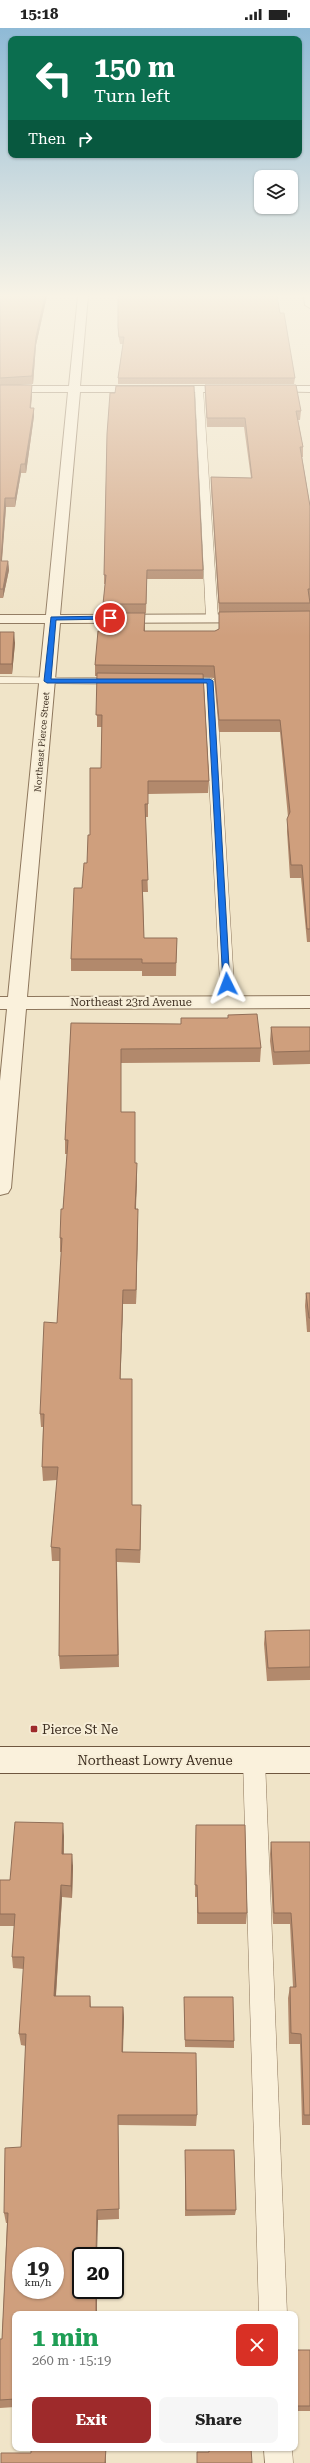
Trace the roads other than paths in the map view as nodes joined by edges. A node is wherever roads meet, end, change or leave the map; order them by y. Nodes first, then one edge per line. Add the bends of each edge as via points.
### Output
1 (73, 410) edge
2 (201, 410) edge
3 (53, 618) junction
4 (212, 618) junction
5 (310, 618) edge
6 (0, 619) edge
7 (0, 680) edge
8 (47, 681) junction
9 (131, 681) edge
10 (171, 681) edge
11 (228, 1002) junction
12 (310, 1002) edge
13 (9, 1003) edge
14 (0, 1188) edge
15 (0, 1760) edge
16 (254, 1760) junction
17 (310, 1760) edge
18 (274, 2311) edge
19 (278, 2451) edge
20 (279, 2463) edge

1 - 3 street, Northeast Pierce Street
2 - 4 lane
3 - 4 street
3 - 6 street
3 - 8 street, Northeast Pierce Street
4 - 5 street
7 - 8 lane
8 - 9 lane
8 - 13 street, Northeast Pierce Street
10 - 11 lane via 210,681
11 - 12 street, Northeast 23rd Avenue
11 - 13 street, Northeast 23rd Avenue
13 - 14 street, Northeast Pierce Street
15 - 16 street, Northeast Lowry Avenue
16 - 17 street, Northeast Lowry Avenue
16 - 18 lane
19 - 20 lane

